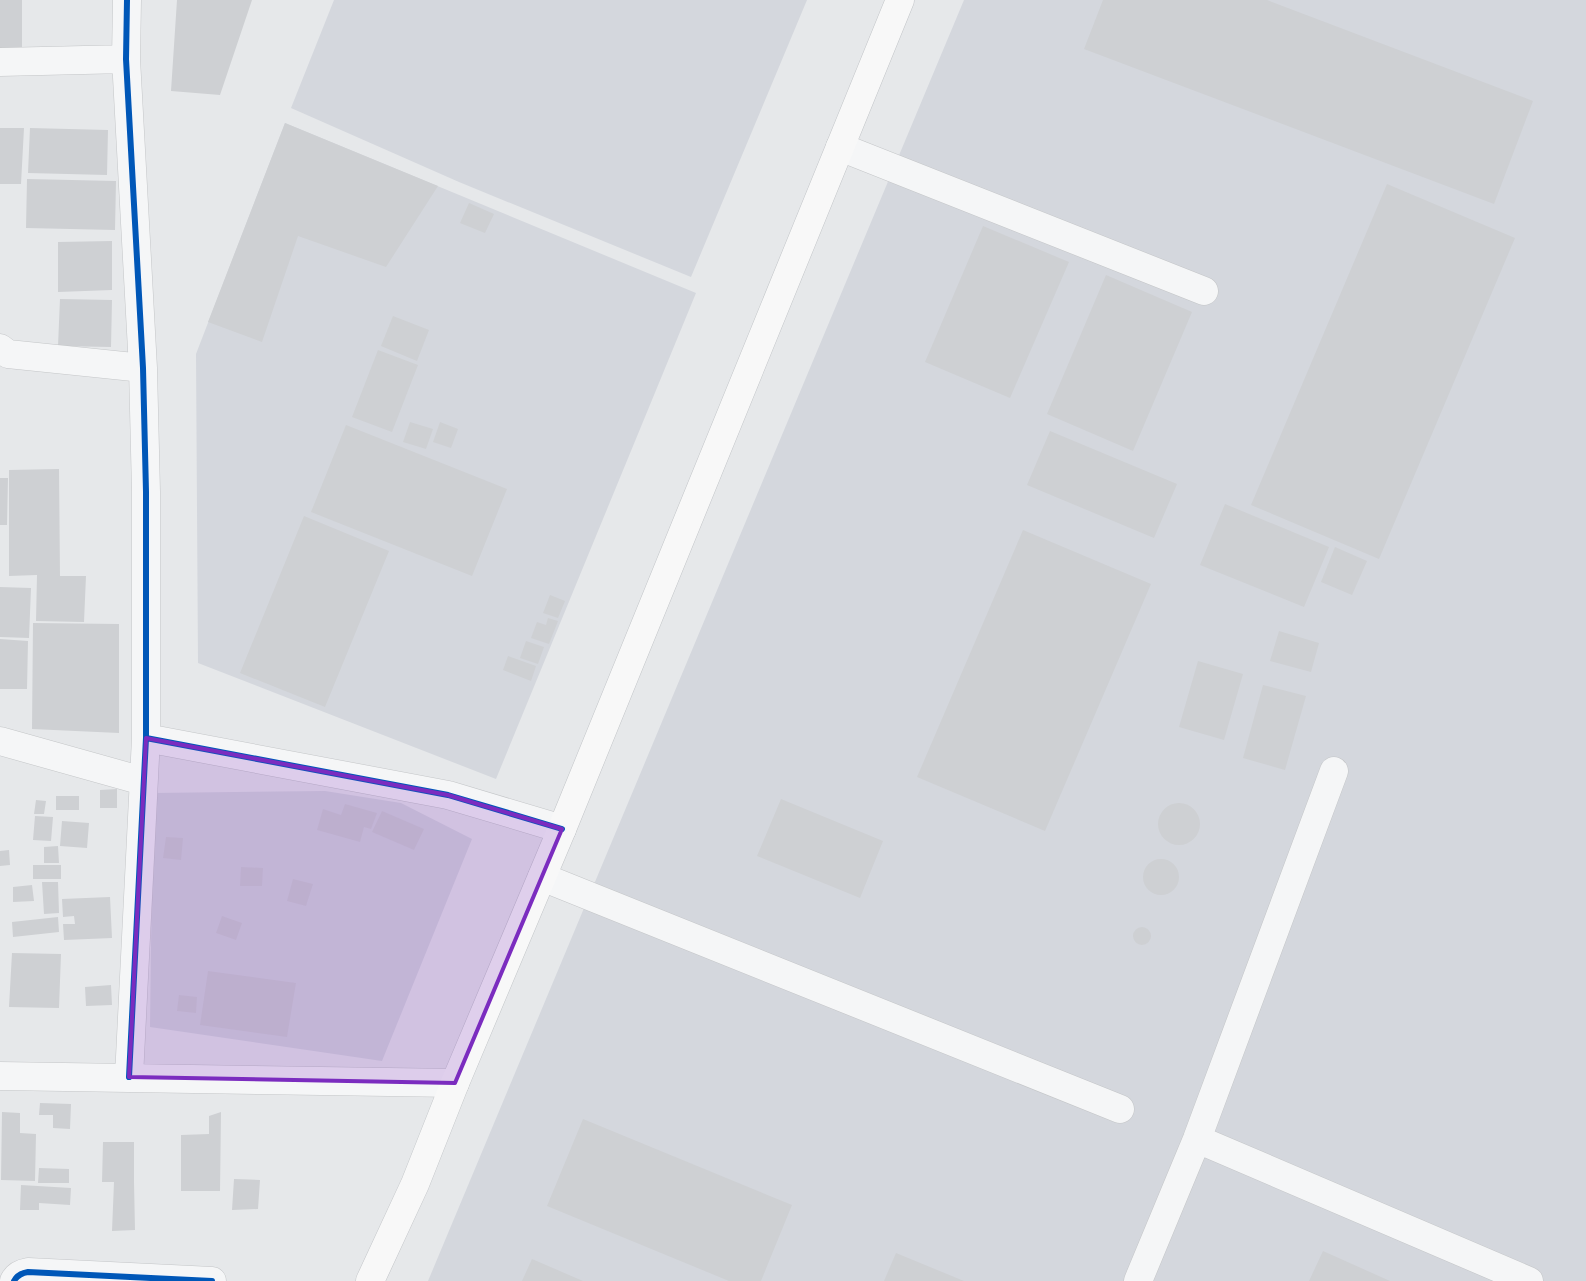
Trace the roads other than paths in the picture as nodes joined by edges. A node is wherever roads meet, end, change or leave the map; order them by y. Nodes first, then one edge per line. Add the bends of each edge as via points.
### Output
1 (127, 0) edge
2 (900, 0) edge
3 (126, 58) junction
4 (0, 62) edge
5 (840, 147) junction
6 (1204, 291) dead end
7 (0, 348) edge
8 (143, 368) junction
9 (146, 738) junction
10 (0, 741) edge
11 (1334, 770) dead end
12 (143, 781) junction
13 (562, 829) junction
14 (542, 877) junction
15 (0, 1076) edge
16 (129, 1077) junction
17 (455, 1083) junction
18 (1120, 1109) dead end
19 (1197, 1140) junction
20 (14, 1281) edge
21 (212, 1281) edge
22 (370, 1281) edge
23 (1138, 1281) edge
24 (1529, 1281) edge

1 - 3 street
2 - 5 main road
3 - 4 street
3 - 8 street
5 - 6 street
5 - 13 main road
7 - 8 street via 8,354
8 - 9 street
9 - 12 street
9 - 13 street via 448,795
10 - 12 street
11 - 19 street
12 - 16 street
13 - 14 main road
14 - 17 main road
14 - 18 street
15 - 16 street
16 - 17 street
17 - 22 main road via 415,1184
19 - 23 street
19 - 24 street
20 - 21 street via 28,1272

